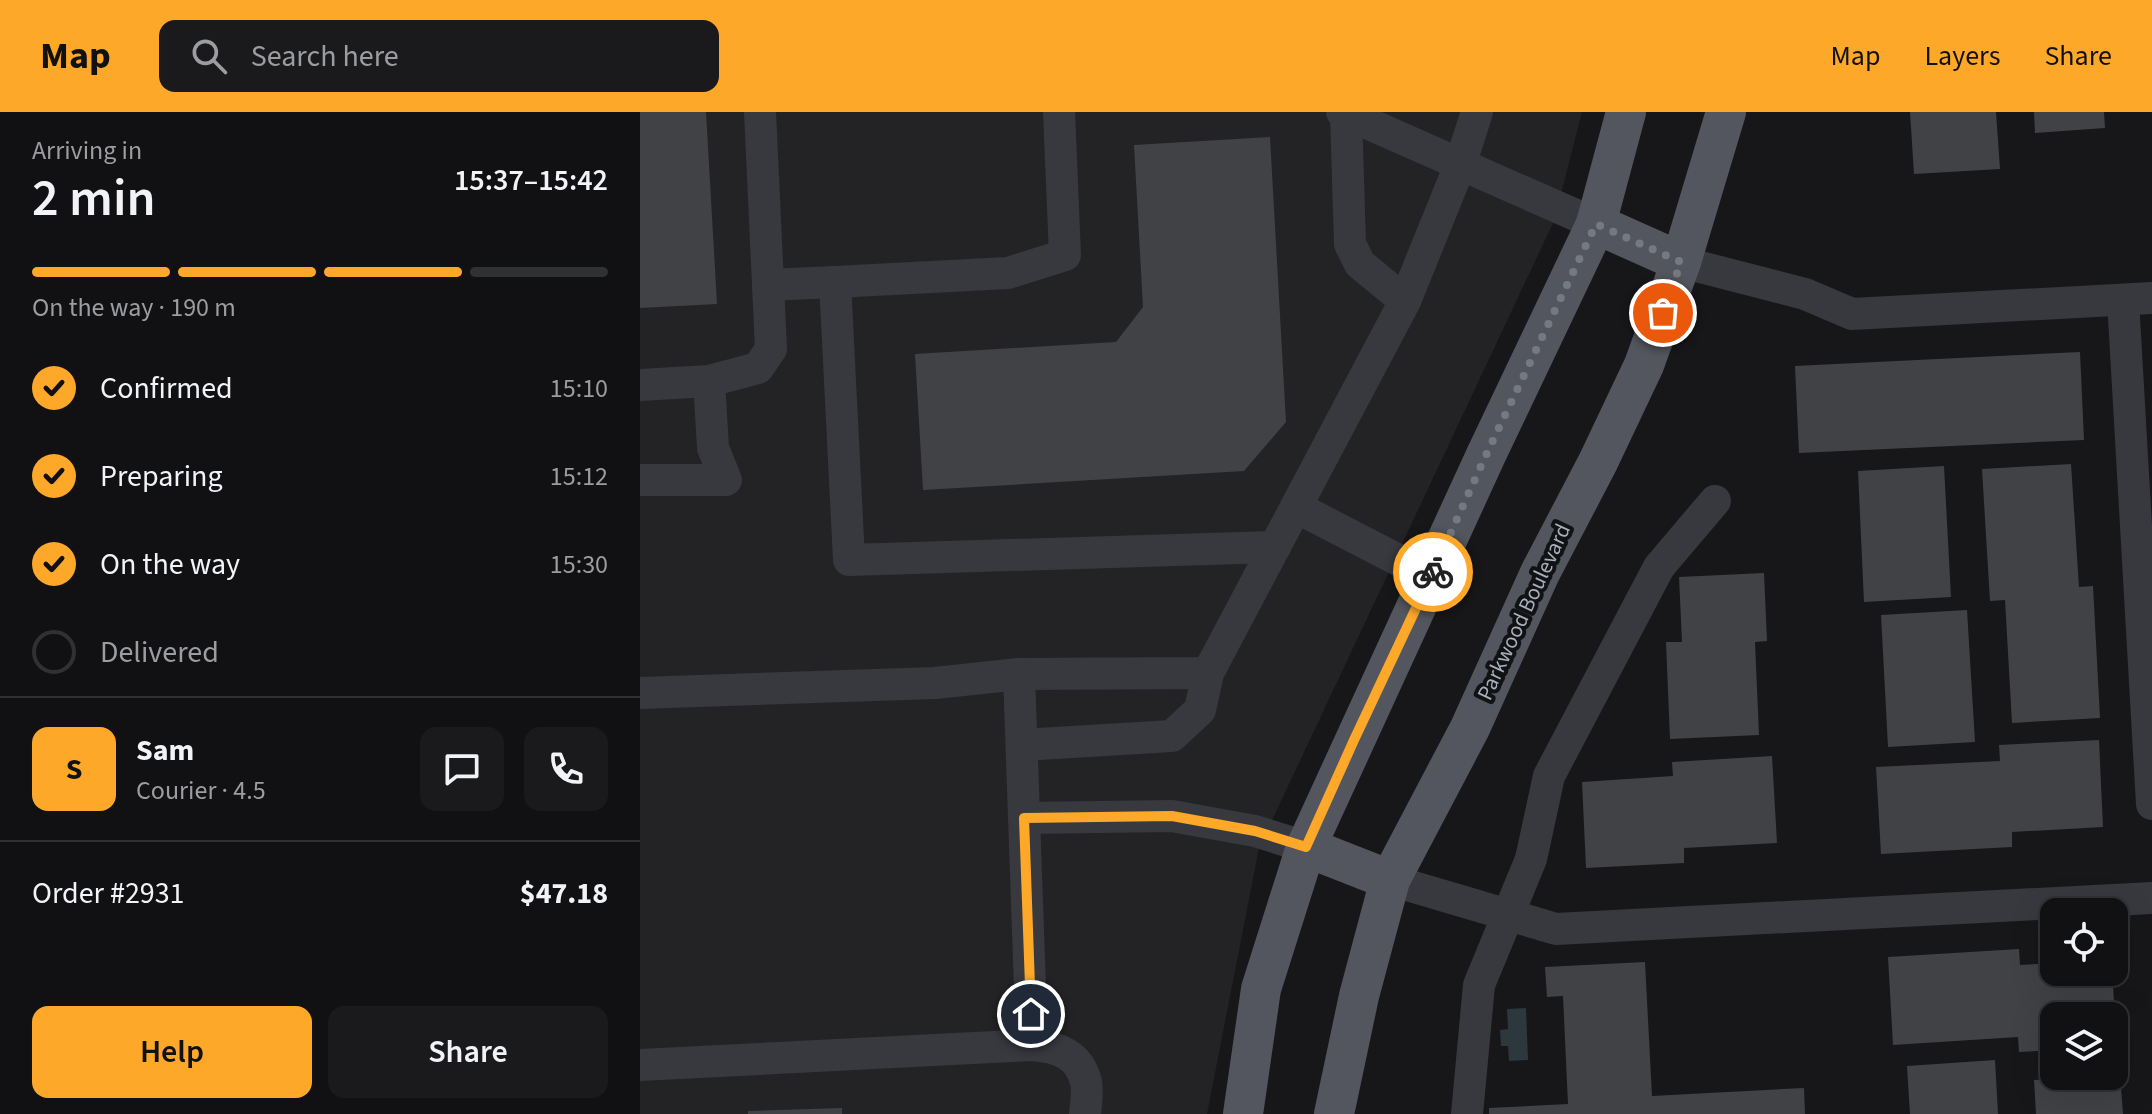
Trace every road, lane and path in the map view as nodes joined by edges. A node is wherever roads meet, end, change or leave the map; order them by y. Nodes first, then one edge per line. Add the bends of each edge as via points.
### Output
1 (760, 112) edge
2 (1059, 112) edge
3 (1477, 112) edge
4 (1626, 112) edge
5 (1726, 112) edge
6 (1344, 113) edge
7 (1378, 120) edge
8 (1460, 165) junction
9 (1596, 224) junction
10 (1681, 262) junction
11 (835, 282) junction
12 (768, 285) junction
13 (2137, 299) edge
14 (1405, 301) junction
15 (709, 381) junction
16 (640, 385) edge
17 (640, 480) edge
18 (1715, 501) dead end
19 (1296, 507) junction
20 (1275, 547) junction
21 (1431, 577) junction
22 (1208, 673) junction
23 (1019, 674) junction
24 (640, 693) edge
25 (1022, 745) junction
26 (2152, 804) edge
27 (1024, 818) junction
28 (1306, 847) junction
29 (1390, 880) junction
30 (2152, 898) edge
31 (1508, 914) junction
32 (1032, 1045) junction
33 (640, 1065) edge
34 (1085, 1114) edge
35 (1243, 1114) edge
36 (1334, 1114) edge
37 (1467, 1114) edge

1 - 12 lane
2 - 11 lane via 1065,255 1008,273
3 - 8 lane
4 - 9 main road
5 - 10 main road, Parkwood Boulevard
6 - 7 lane
6 - 14 lane via 1350,244 1360,264
7 - 8 lane
8 - 9 lane
8 - 14 lane
9 - 10 main road
9 - 21 main road
10 - 13 lane via 1805,294 1852,314
10 - 29 main road, Parkwood Boulevard via 1644,365 1470,728
11 - 12 lane
11 - 20 lane via 849,560
12 - 15 lane via 771,349 758,368
13 - 26 lane
14 - 19 lane
15 - 16 lane
15 - 17 lane via 713,448 726,480
18 - 31 lane via 1659,567 1549,776 1531,859
19 - 20 lane
19 - 21 lane
20 - 22 lane
21 - 28 main road
22 - 23 lane
22 - 25 lane via 1200,710 1172,736
23 - 24 lane via 935,683
23 - 25 lane
25 - 27 lane
27 - 28 lane via 1172,816 1255,831
27 - 32 lane
28 - 29 main road
28 - 35 main road via 1261,989
29 - 31 lane
29 - 36 main road, Parkwood Boulevard
30 - 31 lane via 1556,929
31 - 37 lane via 1479,985
32 - 33 lane
32 - 34 lane via 1055,1047 1072,1057 1087,1084

